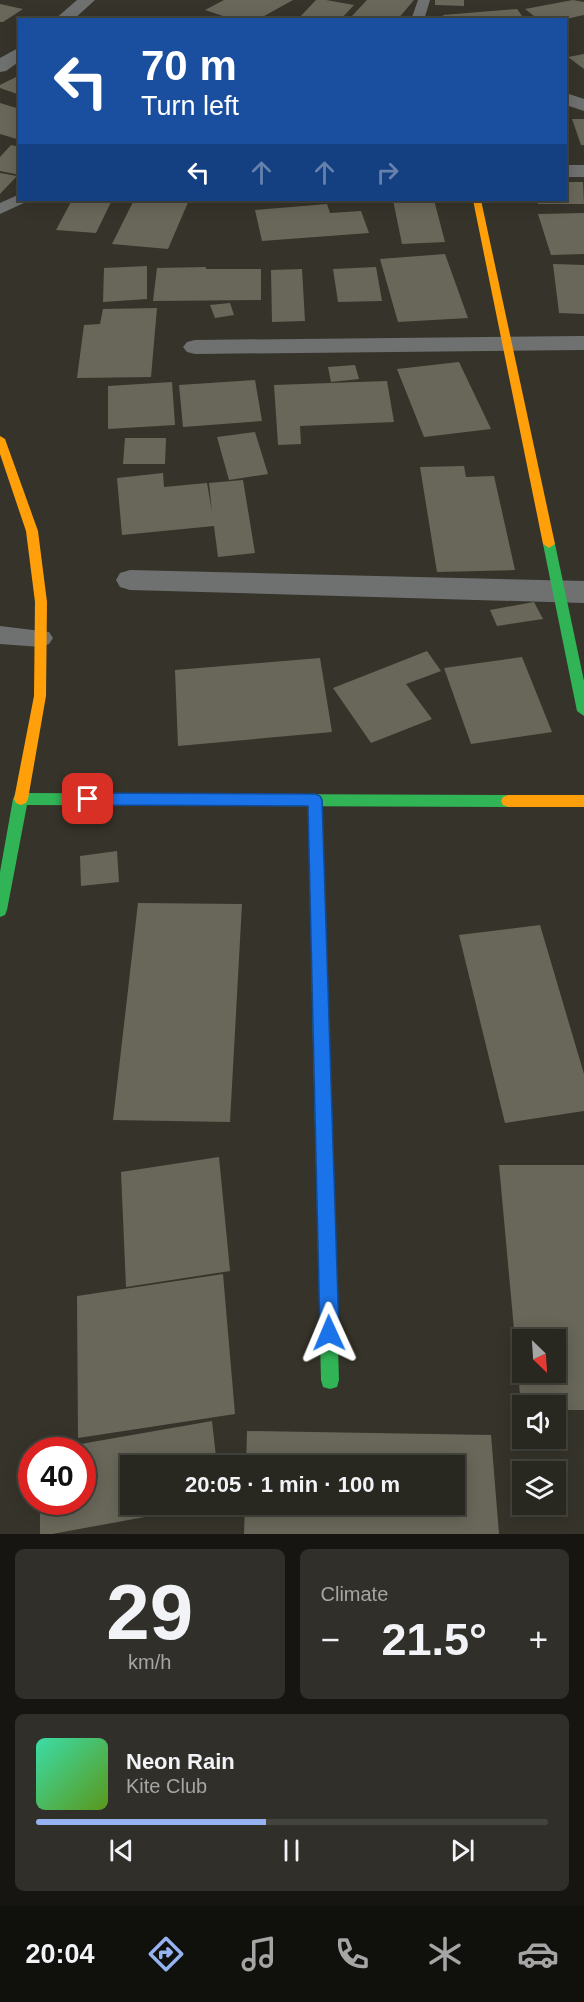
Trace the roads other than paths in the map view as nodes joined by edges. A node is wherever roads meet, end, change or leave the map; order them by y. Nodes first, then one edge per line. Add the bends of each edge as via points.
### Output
1 (87, 0) edge
2 (424, 0) edge
3 (64, 18) edge
4 (418, 18) edge
5 (18, 54) edge
6 (0, 67) edge
7 (567, 99) edge
8 (584, 105) edge
9 (567, 171) edge
10 (584, 171) edge
11 (18, 200) edge
12 (477, 201) edge
13 (0, 209) edge
14 (506, 342) junction
15 (584, 343) edge
16 (195, 347) dead end
17 (0, 439) edge
18 (130, 580) dead end
19 (571, 592) edge
20 (0, 635) edge
21 (41, 638) junction
22 (584, 711) edge
23 (20, 799) junction
24 (315, 800) junction
25 (584, 801) edge
26 (0, 910) edge
27 (330, 1380) dead end

1 - 3 street
2 - 4 lane
5 - 6 street
7 - 8 street
9 - 10 street
11 - 13 lane
12 - 14 street
14 - 15 street
14 - 16 street
14 - 19 street
17 - 21 street via 32,531 41,602
18 - 19 street
19 - 22 street
20 - 21 lane
21 - 23 street via 40,696
23 - 24 street
23 - 26 street
24 - 25 street
24 - 27 street

